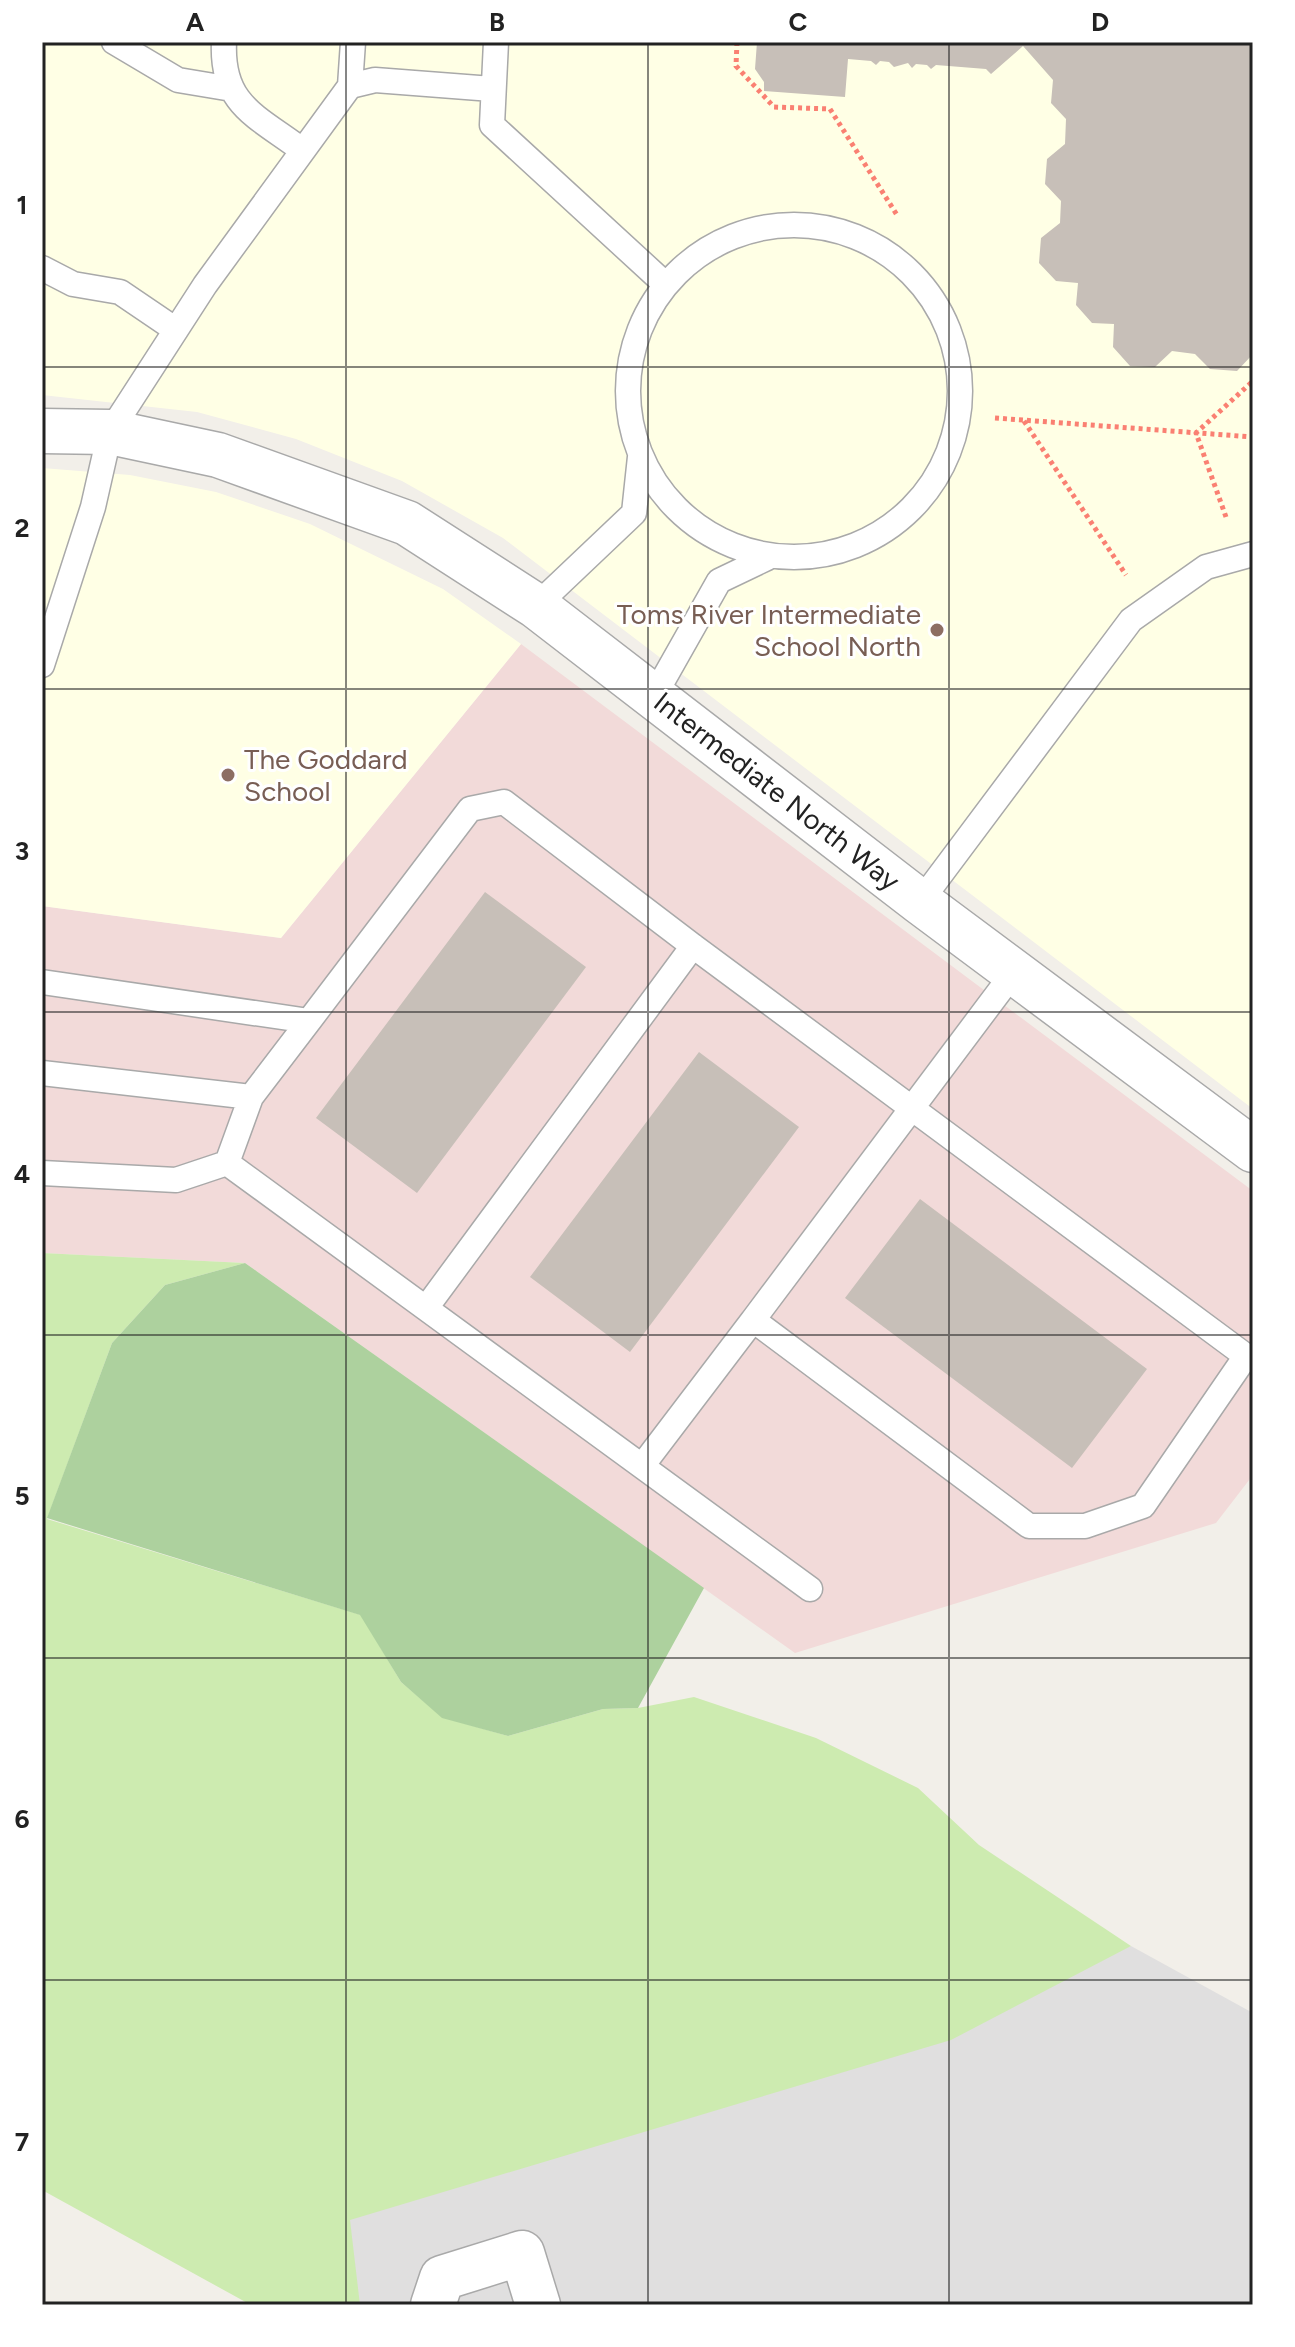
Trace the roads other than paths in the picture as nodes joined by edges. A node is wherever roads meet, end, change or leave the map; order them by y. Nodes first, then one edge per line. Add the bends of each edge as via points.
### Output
1 (114, 42) edge
2 (224, 42) edge
3 (353, 42) edge
4 (496, 42) edge
5 (350, 86) junction
6 (232, 89) junction
7 (492, 89) junction
8 (302, 150) junction
9 (42, 268) edge
10 (665, 284) junction
11 (176, 330) junction
12 (42, 431) edge
13 (110, 432) junction
14 (640, 457) junction
15 (1253, 554) edge
16 (767, 558) junction
17 (536, 606) junction
18 (42, 665) edge
19 (654, 696) junction
20 (920, 902) junction
21 (693, 946) junction
22 (1014, 972) junction
23 (42, 982) edge
24 (309, 1021) junction
25 (42, 1073) edge
26 (251, 1097) junction
27 (913, 1107) junction
28 (1253, 1150) edge
29 (227, 1163) junction
30 (42, 1173) edge
31 (426, 1308) junction
32 (753, 1320) junction
33 (642, 1466) junction
34 (810, 1589) dead end
35 (433, 2305) edge
36 (538, 2305) edge

1 - 6 lane via 178,80
2 - 6 lane via 223,70
3 - 5 lane
4 - 7 lane
5 - 7 lane via 375,80
5 - 8 lane
6 - 8 lane via 238,102
7 - 10 lane via 492,125
8 - 11 lane
9 - 11 lane via 73,284 120,292
10 - 14 lane via 641,323 628,366 628,412
10 - 16 lane via 703,250 750,230 800,224 850,234 894,258 930,294 953,340 961,390 956,427 932,485 897,522 853,547
11 - 13 lane
12 - 13 street, Intermediate North Way
13 - 17 street, Intermediate North Way via 218,455 407,523
13 - 18 lane via 93,507
14 - 16 lane via 667,500 706,532
14 - 17 lane via 634,513
15 - 20 lane via 1206,567 1131,620
16 - 19 lane via 719,581
17 - 19 street, Intermediate North Way
19 - 20 street, Intermediate North Way
20 - 22 street, Intermediate North Way
21 - 24 lane via 504,802 470,809
21 - 27 lane
21 - 31 lane
22 - 27 lane
22 - 28 street, Intermediate North Way
23 - 24 lane
24 - 26 lane
25 - 26 lane
26 - 29 lane
27 - 32 lane
27 - 32 lane via 1246,1356 1143,1506 1085,1526 1029,1526
29 - 30 lane via 176,1180
29 - 31 lane
31 - 33 lane
32 - 33 lane
33 - 34 lane
35 - 36 street via 442,2278 522,2253

